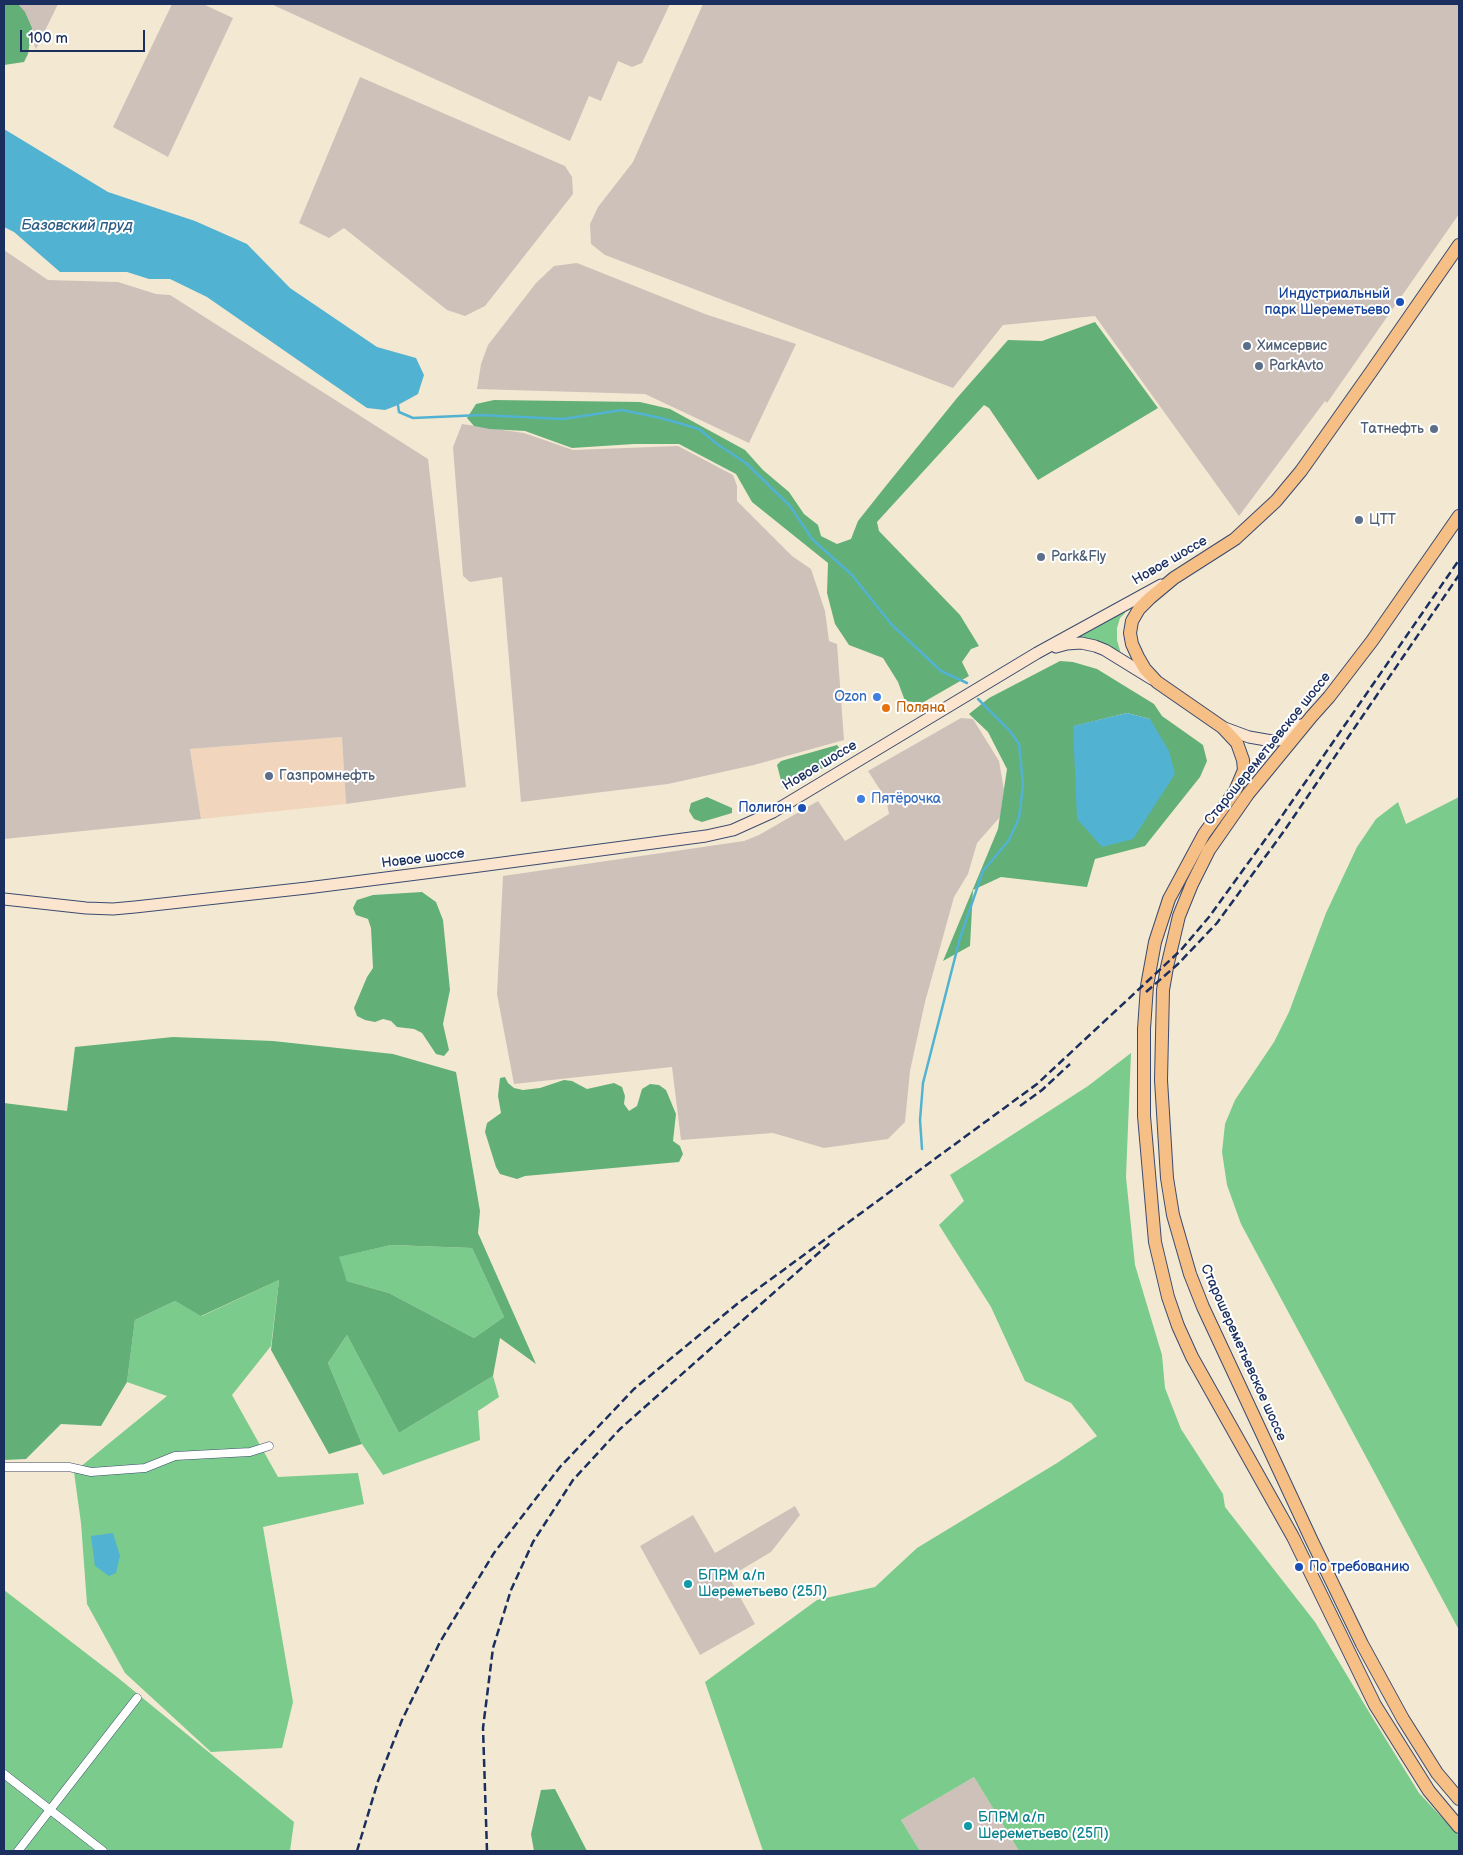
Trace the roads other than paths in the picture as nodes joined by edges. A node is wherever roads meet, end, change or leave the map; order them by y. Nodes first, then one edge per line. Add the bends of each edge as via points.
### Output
1 (1459, 245) edge
2 (1459, 516) edge
3 (1174, 578) junction
4 (1037, 653) junction
5 (1157, 682) junction
6 (1312, 716) junction
7 (1222, 727) junction
8 (4, 899) edge
9 (268, 1446) dead end
10 (4, 1467) edge
11 (137, 1698) dead end
12 (4, 1774) edge
13 (1459, 1799) edge
14 (50, 1810) junction
15 (1459, 1826) edge
16 (18, 1851) edge
17 (103, 1851) edge

1 - 3 main road, Новое шоссе via 1301,471 1276,501 1235,539
2 - 6 main road, Старошереметьевское шоссе via 1372,642
3 - 4 main road, Новое шоссе
3 - 5 main road, Старошереметьевское шоссе via 1139,609 1130,633 1145,669
4 - 5 main road via 1067,644 1095,646
4 - 8 main road, Новое шоссе via 772,812 732,830 472,867 135,907 86,908
5 - 7 main road, Старошереметьевское шоссе
6 - 7 main road via 1282,739 1272,741
6 - 13 main road, Старошереметьевское шоссе via 1248,794 1208,850 1179,916 1163,990 1161,1080 1167,1178 1173,1215 1203,1307 1312,1541 1403,1719 1437,1773
7 - 15 main road, Старошереметьевское шоссе via 1238,743 1244,770 1235,791 1204,834 1169,899 1150,963 1145,1007 1144,1116 1150,1198 1160,1267 1178,1326 1192,1357 1293,1538 1375,1705 1429,1791
9 - 10 street via 250,1452 174,1456 136,1469 91,1472 68,1467
11 - 14 street
12 - 14 street
14 - 16 street
14 - 17 street

